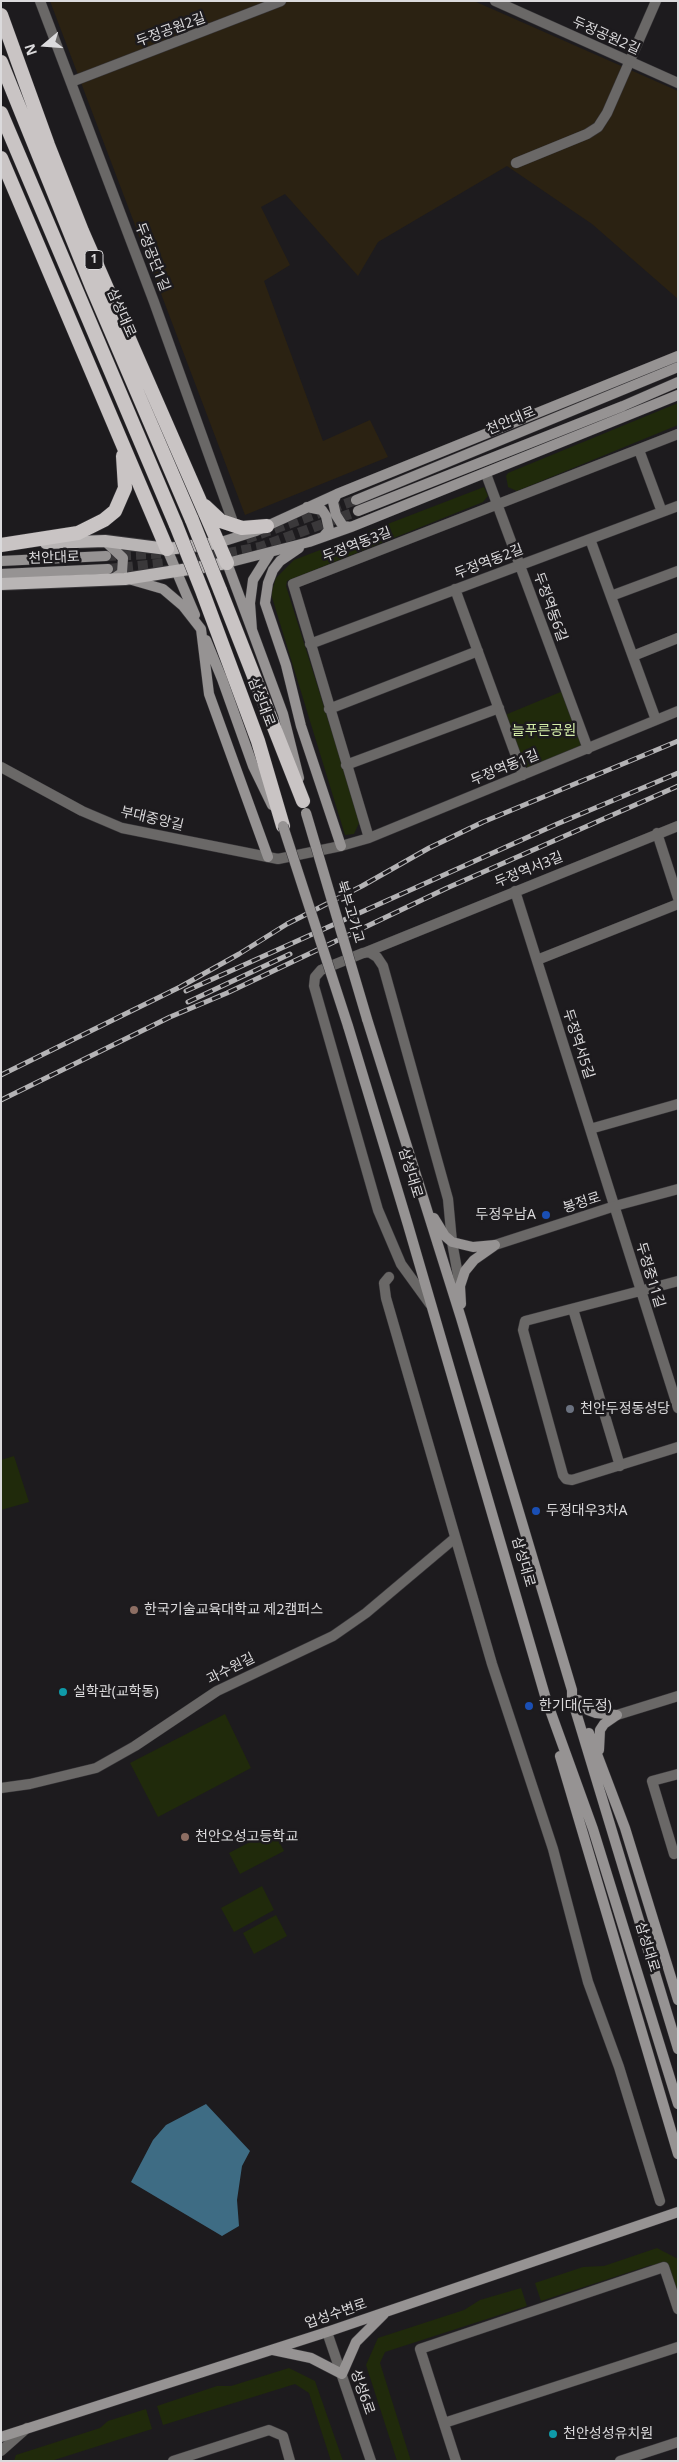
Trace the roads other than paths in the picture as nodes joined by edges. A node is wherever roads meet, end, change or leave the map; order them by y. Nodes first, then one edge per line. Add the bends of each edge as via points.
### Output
1 (40, 1) edge
2 (281, 1) edge
3 (495, 1) edge
4 (656, 1) edge
5 (1, 15) edge
6 (1, 62) edge
7 (630, 62) junction
8 (71, 82) junction
9 (678, 83) edge
10 (1, 113) edge
11 (1, 158) edge
12 (516, 164) dead end
13 (678, 356) edge
14 (678, 367) edge
15 (678, 382) edge
16 (678, 395) edge
17 (678, 434) edge
18 (121, 440) junction
19 (639, 450) junction
20 (486, 474) junction
21 (337, 494) junction
22 (199, 500) junction
23 (356, 500) tunnel mouth
24 (308, 506) junction
25 (497, 506) junction
26 (678, 506) edge
27 (358, 511) tunnel mouth
28 (662, 512) junction
29 (234, 525) junction
30 (267, 526) junction
31 (351, 528) junction
32 (323, 537) junction
33 (590, 539) junction
34 (105, 541) junction
35 (309, 542) junction
36 (218, 543) junction
37 (1, 545) edge
38 (167, 549) junction
39 (270, 553) junction
40 (106, 556) tunnel mouth
41 (1, 561) edge
42 (226, 563) junction
43 (520, 565) junction
44 (678, 571) edge
45 (177, 572) junction
46 (1, 574) edge
47 (109, 574) junction
48 (125, 579) junction
49 (1, 584) edge
50 (455, 589) junction
51 (610, 596) junction
52 (201, 629) junction
53 (252, 630) junction
54 (678, 638) edge
55 (310, 644) junction
56 (478, 651) junction
57 (632, 656) junction
58 (499, 708) junction
59 (329, 709) junction
60 (678, 711) edge
61 (656, 720) junction
62 (588, 749) junction
63 (346, 765) junction
64 (1, 767) edge
65 (523, 775) junction
66 (305, 807) junction
67 (283, 826) junction
68 (678, 826) edge
69 (657, 834) junction
70 (369, 838) junction
71 (341, 846) junction
72 (268, 857) junction
73 (278, 859) joint
74 (514, 891) junction
75 (678, 898) edge
76 (678, 904) edge
77 (390, 942) junction
78 (363, 954) junction
79 (537, 960) junction
80 (383, 966) junction
81 (367, 1019) joint
82 (678, 1104) edge
83 (590, 1129) junction
84 (678, 1189) edge
85 (427, 1206) junction
86 (615, 1206) junction
87 (452, 1242) junction
88 (495, 1245) junction
89 (389, 1277) dead end
90 (678, 1281) edge
91 (460, 1286) junction
92 (641, 1291) junction
93 (430, 1304) junction
94 (573, 1309) junction
95 (461, 1318) junction
96 (678, 1408) edge
97 (678, 1447) edge
98 (620, 1466) junction
99 (455, 1538) junction
100 (572, 1690) junction
101 (678, 1696) edge
102 (546, 1699) junction
103 (578, 1700) junction
104 (617, 1715) junction
105 (678, 1774) edge
106 (608, 1783) junction
107 (1, 1788) edge
108 (678, 1852) edge
109 (678, 2000) edge
110 (678, 2049) edge
111 (678, 2104) edge
112 (678, 2154) edge
113 (660, 2201) dead end
114 (678, 2212) edge
115 (678, 2309) edge
116 (385, 2312) junction
117 (327, 2332) junction
118 (678, 2347) edge
119 (272, 2350) junction
120 (342, 2374) junction
121 (444, 2423) junction
122 (27, 2428) junction
123 (1, 2436) edge
124 (678, 2442) edge
125 (1, 2451) edge
126 (638, 2458) edge
127 (173, 2461) edge
128 (290, 2461) edge
129 (371, 2461) edge
130 (456, 2461) edge
131 (620, 2461) edge

1 - 8 street, 두정공단1길
2 - 8 street, 두정공원2길
3 - 7 street, 두정공원2길
4 - 7 street
5 - 22 highway, 1 via 82,231
6 - 66 highway, 삼성대로, bridge via 92,287 192,520
7 - 9 street, 두정공원2길
7 - 12 street via 608,113 598,127
8 - 29 street, 두정공단1길
10 - 67 highway, 삼성대로, bridge via 176,526 258,741
11 - 18 highway
13 - 21 main road
14 - 23 main road, 천안대로
15 - 27 main road, 천안대로
16 - 20 main road
17 - 19 street, 두정역동3길
18 - 37 highway via 125,488 115,511 78,533
18 - 38 highway
19 - 25 street, 두정역동3길
19 - 28 street
20 - 25 street, 두정역동6길
20 - 31 main road
21 - 24 main road
21 - 31 main road via 333,502 336,515 343,526
22 - 29 highway via 212,515
22 - 36 highway, 1
24 - 30 main road
24 - 32 main road via 322,510 326,516 329,530
25 - 43 street, 두정역동6길
25 - 55 street, 두정역동3길 via 293,584
26 - 28 street, 두정역동2길
28 - 33 street, 두정역동2길
29 - 30 highway
30 - 36 main road
31 - 32 main road
32 - 35 main road
33 - 43 street, 두정역동2길
33 - 51 street
34 - 37 main road
34 - 38 main road
34 - 47 main road via 123,558 122,572
35 - 39 main road
35 - 71 main road via 291,552 273,570 265,603
36 - 38 main road
36 - 42 highway, 1
38 - 45 main road
39 - 42 main road
39 - 53 main road via 253,580 250,603
40 - 41 main road, 천안대로
42 - 45 main road
42 - 53 main road, 북부고가교
43 - 50 street, 두정역동2길
43 - 62 street, 두정역동6길
44 - 51 street
45 - 48 main road
45 - 52 main road
46 - 47 main road, 천안대로
47 - 48 main road
47 - 49 main road
48 - 52 main road via 163,588 184,606
50 - 55 street, 두정역동2길
50 - 56 street
51 - 57 street
52 - 67 main road via 253,766
52 - 72 main road via 210,694
53 - 66 main road, 북부고가교 via 283,714
54 - 57 street
55 - 59 street, 두정역동3길
56 - 58 street
56 - 59 street
57 - 61 street
58 - 63 street
58 - 65 street
59 - 63 street, 두정역동3길
60 - 61 street, 두정역동1길
61 - 62 street, 두정역동1길
62 - 65 street, 두정역동1길
63 - 70 street, 두정역동3길
64 - 72 street, 부대중앙길 via 82,811 122,828
65 - 70 street, 두정역동1길
66 - 81 main road, 북부고가교, bridge
67 - 93 main road, 삼성대로, bridge via 348,1026
68 - 69 street, 두정역서3길
69 - 74 street, 두정역서3길
69 - 75 street
70 - 71 street, 두정역동1길
71 - 73 street, 두정역동1길
72 - 73 street, 부대중앙길
74 - 77 street, 두정역서3길
74 - 79 street, 두정역서5길
76 - 79 street
77 - 78 street, 두정역서3길
77 - 80 street via 382,954
78 - 80 street via 369,952
78 - 93 street, 두정역서3길 via 321,970 315,977 314,986 378,1210 401,1264
79 - 83 street, 두정역서5길
80 - 87 street via 448,1199
81 - 85 main road, 삼성대로
82 - 83 street
83 - 86 street, 두정역서5길
84 - 86 street, 봉정로
85 - 87 main road
85 - 95 main road, 삼성대로
86 - 88 street, 봉정로
86 - 92 street, 두정중11길
87 - 88 main road via 473,1247
87 - 91 street
88 - 91 main road via 474,1260
89 - 99 street via 384,1282 386,1298
90 - 92 street
91 - 95 main road
92 - 94 street
92 - 96 street, 두정중11길
93 - 102 main road, 삼성대로
94 - 98 street
94 - 98 street via 525,1321 523,1330 563,1475 572,1480
95 - 100 main road, 삼성대로
97 - 98 street
99 - 107 street, 과수원길 via 334,1636 216,1691 135,1746 96,1768
99 - 113 street via 492,1664 553,1849 588,1982 619,2067
100 - 103 main road
100 - 110 main road, 삼성대로 via 572,1699
101 - 104 street
102 - 111 main road, 삼성대로 via 593,1829
102 - 112 main road
103 - 104 main road via 596,1714
103 - 106 main road
104 - 106 main road via 604,1724 598,1739
105 - 108 street via 652,1780 674,1854
106 - 109 main road
114 - 116 main road, 업성수변로
115 - 121 street via 664,2267 420,2349
116 - 117 main road, 업성수변로
116 - 120 main road via 356,2342
117 - 119 main road, 업성수변로
117 - 120 street, 성성6로
118 - 121 street
119 - 120 main road via 311,2358
119 - 122 main road, 업성수변로
120 - 129 street, 성성6로
121 - 130 street
122 - 123 main road, 업성수변로
122 - 125 street
124 - 126 street
126 - 131 street
127 - 128 street via 269,2430 283,2436

